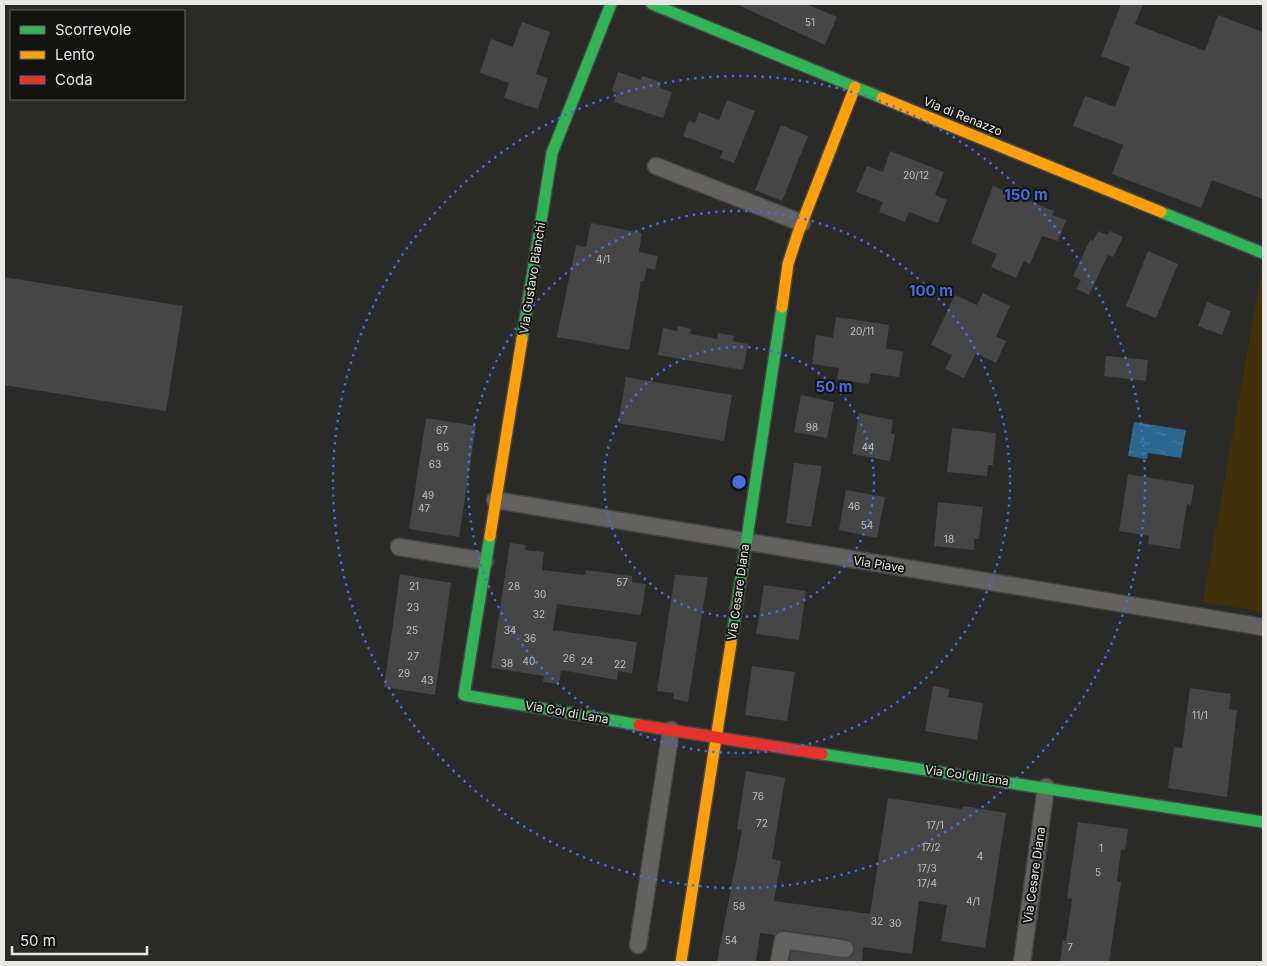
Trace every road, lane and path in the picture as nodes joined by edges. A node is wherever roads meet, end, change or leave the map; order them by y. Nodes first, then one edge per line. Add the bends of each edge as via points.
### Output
1 (611, 4) edge
2 (652, 4) edge
3 (856, 87) junction
4 (656, 166) dead end
5 (802, 223) junction
6 (1263, 253) edge
7 (495, 500) junction
8 (745, 542) junction
9 (399, 548) dead end
10 (485, 561) junction
11 (1263, 627) edge
12 (464, 695) joint
13 (670, 730) junction
14 (717, 738) junction
15 (1046, 787) junction
16 (1263, 822) edge
17 (638, 945) dead end
18 (845, 949) dead end
19 (681, 962) edge
20 (779, 962) edge
21 (1022, 962) edge

1 - 7 street, Via Gustavo Bianchi via 552,153
2 - 3 street, Via di Renazzo
3 - 5 street
3 - 6 street, Via di Renazzo
4 - 5 street
5 - 8 street, Via Cesare Diana via 788,264
7 - 8 street, Via Piave
7 - 10 street, Via Gustavo Bianchi
8 - 11 street, Via Piave
8 - 14 street, Via Cesare Diana
9 - 10 street
10 - 12 street, Via Gustavo Bianchi
12 - 13 street, Via Col di Lana
13 - 14 street, Via Col di Lana
13 - 17 street
14 - 15 street, Via Col di Lana
14 - 19 street, Via Cesare Diana
15 - 16 street, Via Col di Lana
15 - 21 street, Via Cesare Diana
18 - 20 street via 782,940

